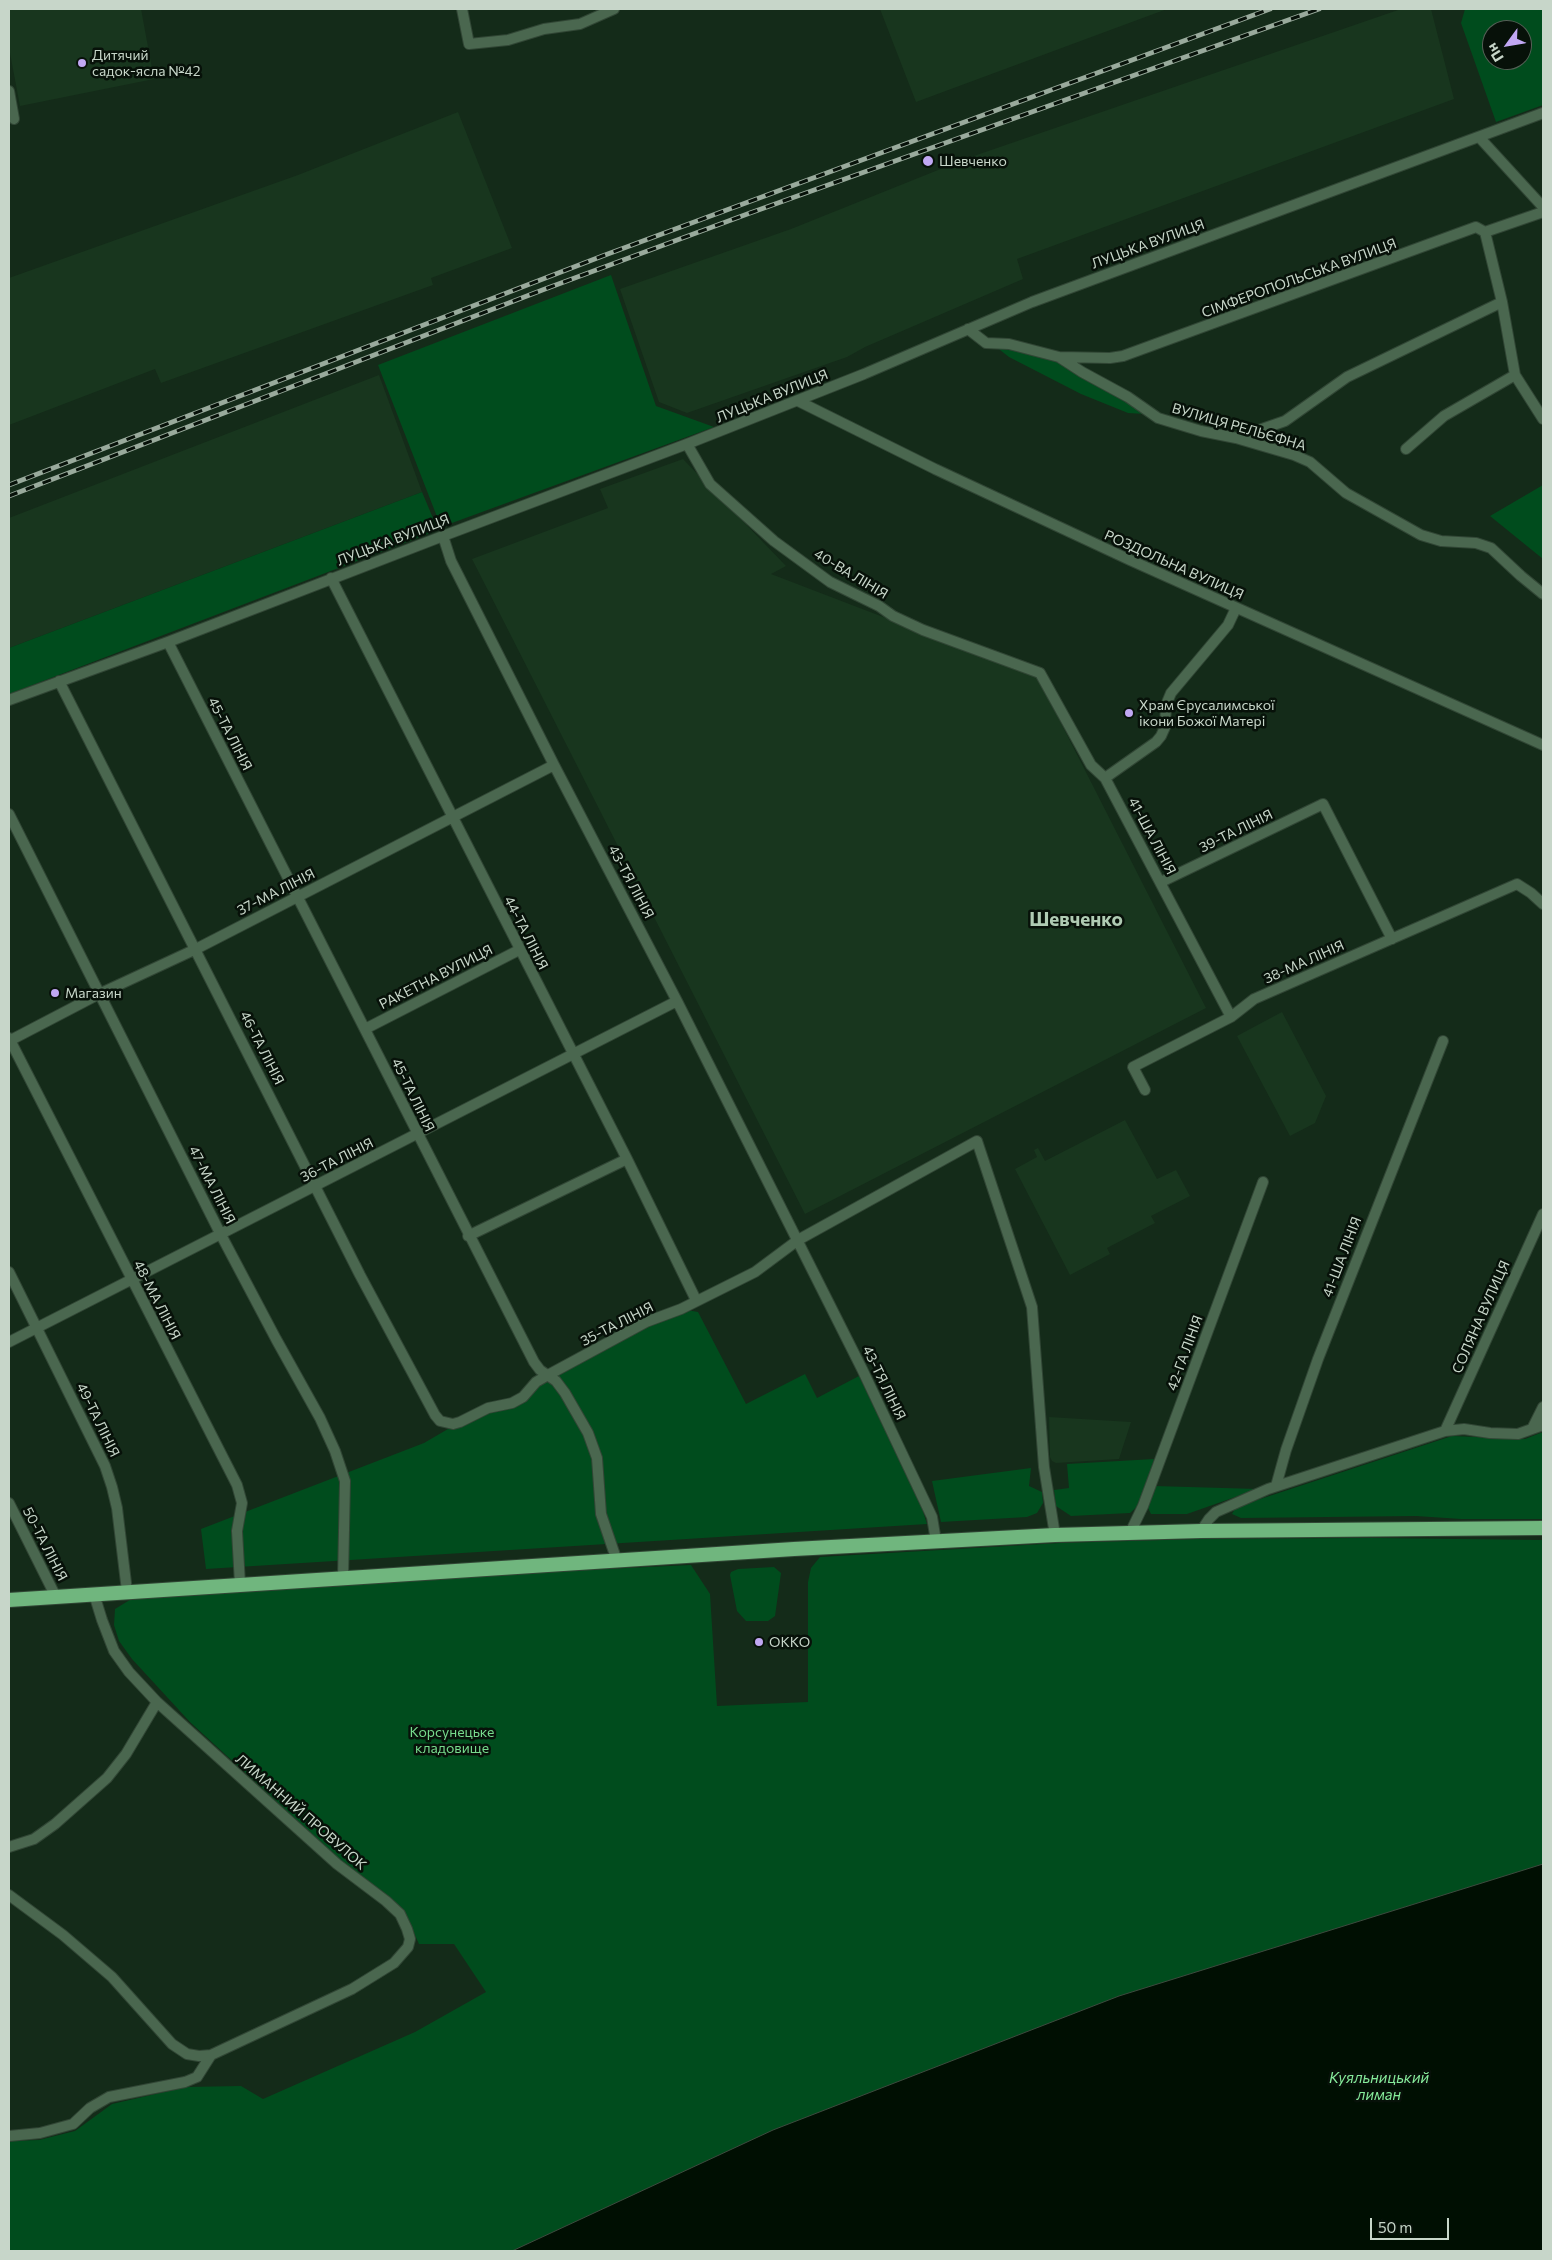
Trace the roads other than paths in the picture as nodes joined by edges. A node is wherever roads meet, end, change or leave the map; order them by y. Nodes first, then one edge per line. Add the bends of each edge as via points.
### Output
1 (462, 9) edge
2 (614, 9) edge
3 (9, 91) edge
4 (1543, 113) edge
5 (14, 118) dead end
6 (1479, 137) junction
7 (1543, 207) edge
8 (1543, 212) edge
9 (1484, 232) junction
10 (1502, 302) junction
11 (968, 329) junction
12 (1059, 357) junction
13 (1514, 375) junction
14 (798, 401) junction
15 (1543, 419) edge
16 (1236, 438) junction
17 (687, 444) junction
18 (1406, 449) dead end
19 (443, 536) junction
20 (331, 578) junction
21 (1543, 594) edge
22 (1236, 608) junction
23 (168, 642) junction
24 (1040, 673) joint
25 (59, 681) junction
26 (9, 700) edge
27 (1543, 745) edge
28 (554, 765) junction
29 (1105, 778) junction
30 (9, 814) edge
31 (452, 817) junction
32 (1161, 882) junction
33 (297, 897) junction
34 (1543, 904) edge
35 (1392, 939) junction
36 (196, 949) junction
37 (519, 950) junction
38 (99, 994) junction
39 (678, 1001) junction
40 (1231, 1017) junction
41 (365, 1029) junction
42 (9, 1040) edge
43 (1443, 1041) dead end
44 (573, 1055) junction
45 (1145, 1090) dead end
46 (417, 1134) junction
47 (627, 1159) junction
48 (1263, 1182) dead end
49 (317, 1186) junction
50 (1543, 1214) edge
51 (220, 1233) junction
52 (468, 1236) junction
53 (798, 1240) junction
54 (9, 1272) edge
55 (131, 1281) junction
56 (696, 1300) junction
57 (37, 1327) junction
58 (9, 1342) edge
59 (548, 1375) junction
60 (1543, 1407) edge
61 (446, 1423) joint
62 (1543, 1425) edge
63 (1532, 1429) junction
64 (1445, 1431) junction
65 (1276, 1486) junction
66 (9, 1503) edge
67 (1543, 1528) edge
68 (1201, 1531) junction
69 (1130, 1533) junction
70 (1055, 1535) junction
71 (936, 1541) junction
72 (617, 1561) junction
73 (342, 1579) junction
74 (240, 1584) junction
75 (127, 1591) junction
76 (94, 1594) junction
77 (56, 1596) junction
78 (9, 1600) edge
79 (157, 1702) junction
80 (9, 1847) edge
81 (9, 1895) edge
82 (211, 2054) junction
83 (9, 2136) edge

1 - 2 street via 470,44 508,40 544,29 580,24
3 - 5 street
4 - 6 street, ЛУЦЬКА ВУЛИЦЯ
6 - 7 street
6 - 11 street, ЛУЦЬКА ВУЛИЦЯ via 1032,302
8 - 9 street, СІМФЕРОПОЛЬСЬКА ВУЛИЦЯ
9 - 10 street
9 - 12 street, СІМФЕРОПОЛЬСЬКА ВУЛИЦЯ via 1476,227 1122,356
10 - 13 street
10 - 16 street via 1347,377 1285,421
11 - 12 street, ВУЛИЦЯ РЕЛЬЄФНА via 986,343 1009,344
11 - 14 street, ЛУЦЬКА ВУЛИЦЯ
12 - 16 street, ВУЛИЦЯ РЕЛЬЄФНА via 1158,418
13 - 15 street
13 - 18 street via 1444,416
14 - 17 street, ЛУЦЬКА ВУЛИЦЯ
14 - 22 street, РОЗДОЛЬНА ВУЛИЦЯ via 935,470
16 - 21 street, ВУЛИЦЯ РЕЛЬЄФНА via 1310,462 1346,493 1421,535 1441,542 1476,543 1491,548
17 - 19 street, ЛУЦЬКА ВУЛИЦЯ
17 - 24 street, 40-ВА ЛІНІЯ via 710,484 774,541 830,582 923,630
19 - 20 street, ЛУЦЬКА ВУЛИЦЯ
19 - 28 street, 43-ТЯ ЛІНІЯ via 451,561
20 - 23 street, ЛУЦЬКА ВУЛИЦЯ
20 - 31 street, 44-ТА ЛІНІЯ
22 - 27 street, РОЗДОЛЬНА ВУЛИЦЯ
22 - 29 street via 1228,625 1171,693 1161,736
23 - 25 street, ЛУЦЬКА ВУЛИЦЯ
23 - 33 street, 45-ТА ЛІНІЯ
24 - 29 street, 41-ША ЛІНІЯ via 1091,765
25 - 26 street, ЛУЦЬКА ВУЛИЦЯ
25 - 36 street, 46-ТА ЛІНІЯ
28 - 31 street, 37-МА ЛІНІЯ
28 - 39 street, 43-ТЯ ЛІНІЯ
29 - 32 street, 41-ША ЛІНІЯ
30 - 38 street, 47-МА ЛІНІЯ
31 - 33 street, 37-МА ЛІНІЯ
31 - 37 street, 44-ТА ЛІНІЯ
32 - 35 street, 39-ТА ЛІНІЯ via 1323,804
32 - 40 street, 41-ША ЛІНІЯ
33 - 36 street, 37-МА ЛІНІЯ
33 - 41 street, 45-ТА ЛІНІЯ
34 - 35 street, 38-МА ЛІНІЯ via 1517,884
35 - 40 street, 38-МА ЛІНІЯ via 1254,999
36 - 38 street, 37-МА ЛІНІЯ
36 - 49 street, 46-ТА ЛІНІЯ
37 - 41 street, РАКЕТНА ВУЛИЦЯ
37 - 44 street, 44-ТА ЛІНІЯ
38 - 42 street, 37-МА ЛІНІЯ
38 - 51 street, 47-МА ЛІНІЯ
39 - 44 street, 36-ТА ЛІНІЯ
39 - 53 street, 43-ТЯ ЛІНІЯ
40 - 45 street, 38-МА ЛІНІЯ via 1133,1067
41 - 46 street, 45-ТА ЛІНІЯ
42 - 55 street, 48-МА ЛІНІЯ
43 - 65 street, 41-ША ЛІНІЯ via 1318,1359
44 - 46 street, 36-ТА ЛІНІЯ
44 - 47 street, 44-ТА ЛІНІЯ
46 - 49 street, 36-ТА ЛІНІЯ
46 - 52 street, 45-ТА ЛІНІЯ
47 - 52 street
47 - 56 street, 44-ТА ЛІНІЯ
48 - 69 street, 42-ГА ЛІНІЯ via 1143,1506
49 - 51 street, 36-ТА ЛІНІЯ
49 - 61 street, 46-ТА ЛІНІЯ via 360,1275 436,1415
50 - 64 street, СОЛЯНА ВУЛИЦЯ
51 - 55 street, 36-ТА ЛІНІЯ
51 - 73 street, 47-МА ЛІНІЯ via 335,1451 345,1481
52 - 59 street, 45-ТА ЛІНІЯ via 534,1362
53 - 56 street, 35-ТА ЛІНІЯ via 755,1272
53 - 70 street via 977,1141 1032,1307 1044,1466
53 - 71 street, 43-ТЯ ЛІНІЯ via 921,1491 932,1517
54 - 57 street, 49-ТА ЛІНІЯ
55 - 57 street, 36-ТА ЛІНІЯ
55 - 74 street, 48-МА ЛІНІЯ via 237,1485 242,1502 237,1531
56 - 59 street, 35-ТА ЛІНІЯ via 646,1322
57 - 58 street, 36-ТА ЛІНІЯ
57 - 75 street, 49-ТА ЛІНІЯ via 112,1487
59 - 61 street, 35-ТА ЛІНІЯ via 512,1403 488,1408 460,1422
59 - 72 street, 45-ТА ЛІНІЯ via 565,1393 588,1433 597,1458 601,1514
60 - 63 street
62 - 63 street
63 - 64 street via 1518,1434 1464,1429
64 - 65 street
65 - 68 street via 1216,1512
66 - 77 street, 50-ТА ЛІНІЯ
67 - 68 highway
68 - 69 highway
69 - 70 highway
70 - 71 highway
71 - 72 highway
72 - 73 highway
73 - 74 highway
74 - 75 highway
75 - 76 highway
76 - 77 highway
76 - 79 street, ЛИМАННИЙ ПРОВУЛОК via 114,1651
77 - 78 highway
79 - 80 street via 126,1754 107,1778 34,1839
79 - 82 street, ЛИМАННИЙ ПРОВУЛОК via 337,1864 400,1914 410,1939 408,1947 394,1963 352,1989
81 - 82 street, ЛИМАННИЙ ПРОВУЛОК via 112,1977 172,2044 187,2054
82 - 83 street via 196,2077 185,2082 109,2096 73,2124 40,2133

